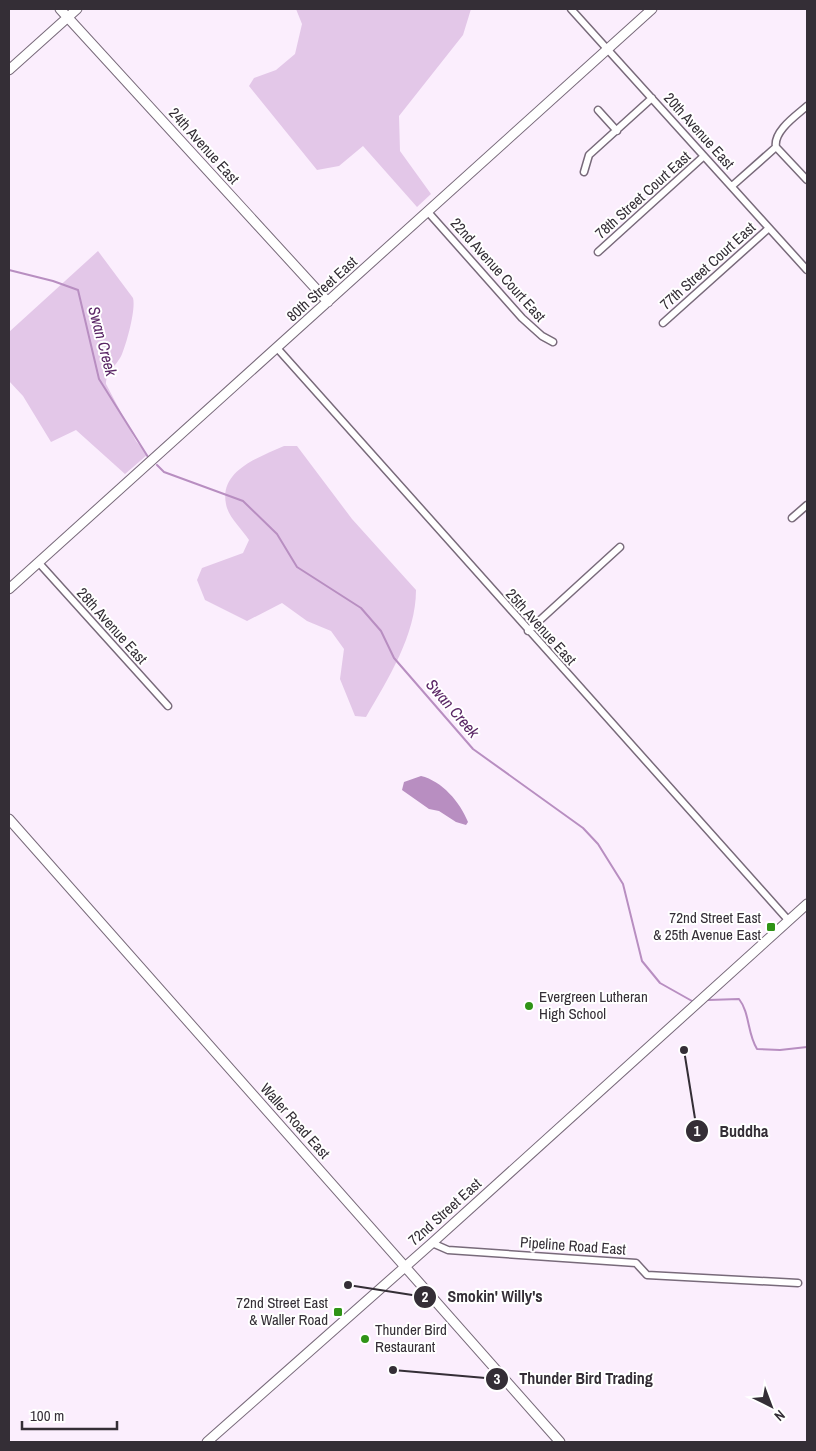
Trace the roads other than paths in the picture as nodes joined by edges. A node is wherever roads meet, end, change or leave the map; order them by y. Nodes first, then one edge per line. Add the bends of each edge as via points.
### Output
1 (60, 9) edge
2 (77, 9) edge
3 (571, 9) edge
4 (652, 9) edge
5 (68, 17) junction
6 (608, 50) junction
7 (9, 70) edge
8 (652, 98) junction
9 (807, 106) edge
10 (598, 110) dead end
11 (617, 131) junction
12 (776, 146) junction
13 (704, 156) junction
14 (584, 172) dead end
15 (807, 180) edge
16 (732, 186) junction
17 (428, 212) junction
18 (769, 228) junction
19 (598, 252) dead end
20 (807, 270) edge
21 (328, 302) junction
22 (662, 323) dead end
23 (552, 342) dead end
24 (277, 348) junction
25 (807, 505) edge
26 (792, 518) dead end
27 (620, 547) dead end
28 (38, 563) junction
29 (9, 590) edge
30 (528, 631) junction
31 (168, 706) dead end
32 (9, 819) edge
33 (807, 904) edge
34 (789, 921) junction
35 (432, 1243) junction
36 (406, 1267) junction
37 (798, 1283) dead end
38 (207, 1442) edge
39 (560, 1442) edge

1 - 5 street, 24th Avenue East
2 - 5 street
3 - 6 street, 20th Avenue East
4 - 6 street, 80th Street East
5 - 7 street
5 - 21 street, 24th Avenue East
6 - 8 street, 20th Avenue East
6 - 17 street, 80th Street East
8 - 11 street
8 - 13 street, 20th Avenue East
9 - 12 street via 781,132
10 - 11 street
11 - 14 street via 589,155
12 - 15 street
12 - 16 street
13 - 16 street, 20th Avenue East
13 - 19 street, 78th Street Court East
16 - 18 street, 20th Avenue East
17 - 21 street, 80th Street East
17 - 23 street, 22nd Avenue Court East via 522,318
18 - 20 street, 20th Avenue East
18 - 22 street, 77th Street Court East
21 - 24 street, 80th Street East
24 - 28 street, 80th Street East
24 - 30 street, 25th Avenue East
25 - 26 street
27 - 30 street
28 - 29 street, 80th Street East
28 - 31 street, 28th Avenue East
30 - 34 street, 25th Avenue East
32 - 36 street, Waller Road East
33 - 34 street, 72nd Street East
34 - 35 street, 72nd Street East
35 - 36 street, 72nd Street East
35 - 37 street, Pipeline Road East via 448,1250 636,1262 648,1275
36 - 38 street, 72nd Street East
36 - 39 street, Waller Road East

